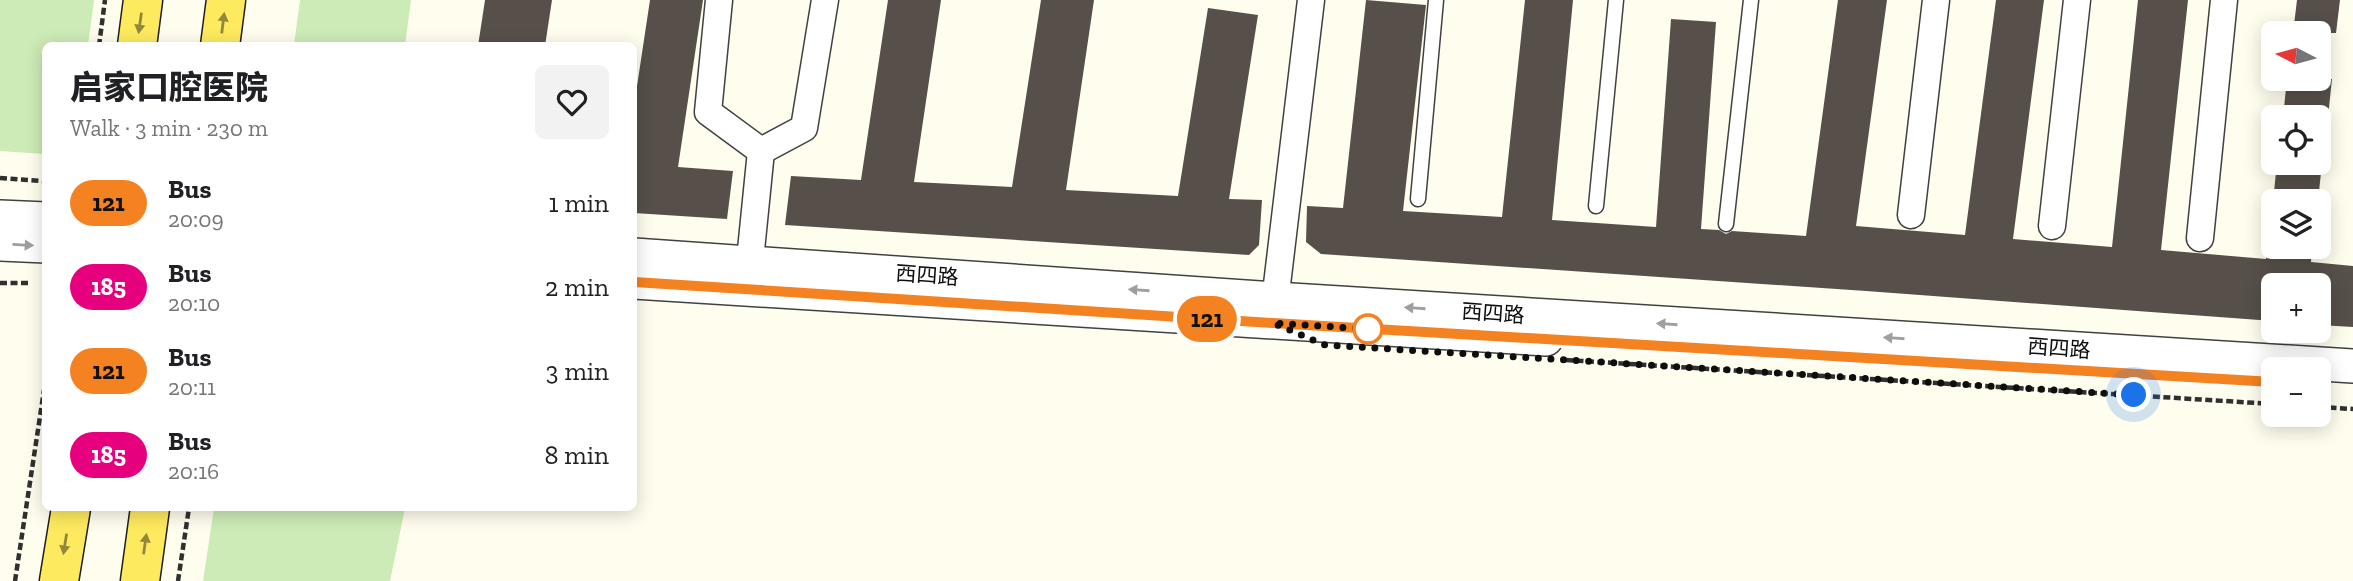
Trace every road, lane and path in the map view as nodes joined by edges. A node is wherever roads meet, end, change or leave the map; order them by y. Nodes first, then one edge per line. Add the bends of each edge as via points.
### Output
1 (105, 0) edge
2 (143, 0) edge
3 (226, 0) edge
4 (719, 0) edge
5 (825, 0) edge
6 (1311, 0) edge
7 (1436, 0) edge
8 (1616, 0) edge
9 (1751, 0) edge
10 (1936, 0) edge
11 (2077, 0) edge
12 (2224, 0) edge
13 (100, 42) edge
14 (138, 42) edge
15 (221, 42) edge
16 (761, 151) junction
17 (0, 178) edge
18 (42, 181) edge
19 (1418, 199) dead end
20 (1596, 206) dead end
21 (1911, 215) dead end
22 (0, 217) edge
23 (42, 219) edge
24 (1726, 224) dead end
25 (2052, 226) dead end
26 (2200, 238) dead end
27 (0, 244) edge
28 (42, 246) edge
29 (637, 256) edge
30 (748, 276) junction
31 (637, 282) edge
32 (0, 283) edge
33 (29, 283) dead end
34 (1274, 311) junction
35 (1562, 360) dead end
36 (2353, 366) edge
37 (2261, 381) edge
38 (2331, 386) edge
39 (2353, 387) edge
40 (42, 403) edge
41 (2261, 403) edge
42 (2331, 408) edge
43 (2353, 409) edge
44 (71, 511) edge
45 (150, 511) edge
46 (188, 511) edge
47 (15, 581) edge
48 (59, 581) edge
49 (140, 581) edge
50 (178, 581) edge

1 - 13 path
2 -> 14 main road
15 -> 3 main road
4 - 16 street via 708,112
5 - 16 street via 804,128
6 - 34 street
7 - 19 lane
8 - 20 lane
9 - 24 lane
10 - 21 street
11 - 25 street
12 - 26 street
16 - 30 street
17 - 18 path
22 - 23 street
27 -> 28 street
29 - 30 street, 西四路
30 - 31 street, 西四路
30 - 34 street, 西四路
32 - 33 path
36 -> 34 street, 西四路
34 - 37 street, 西四路
35 - 41 path
38 - 39 street
40 - 47 path
42 - 43 path
44 -> 48 main road
49 -> 45 main road
46 - 50 path

